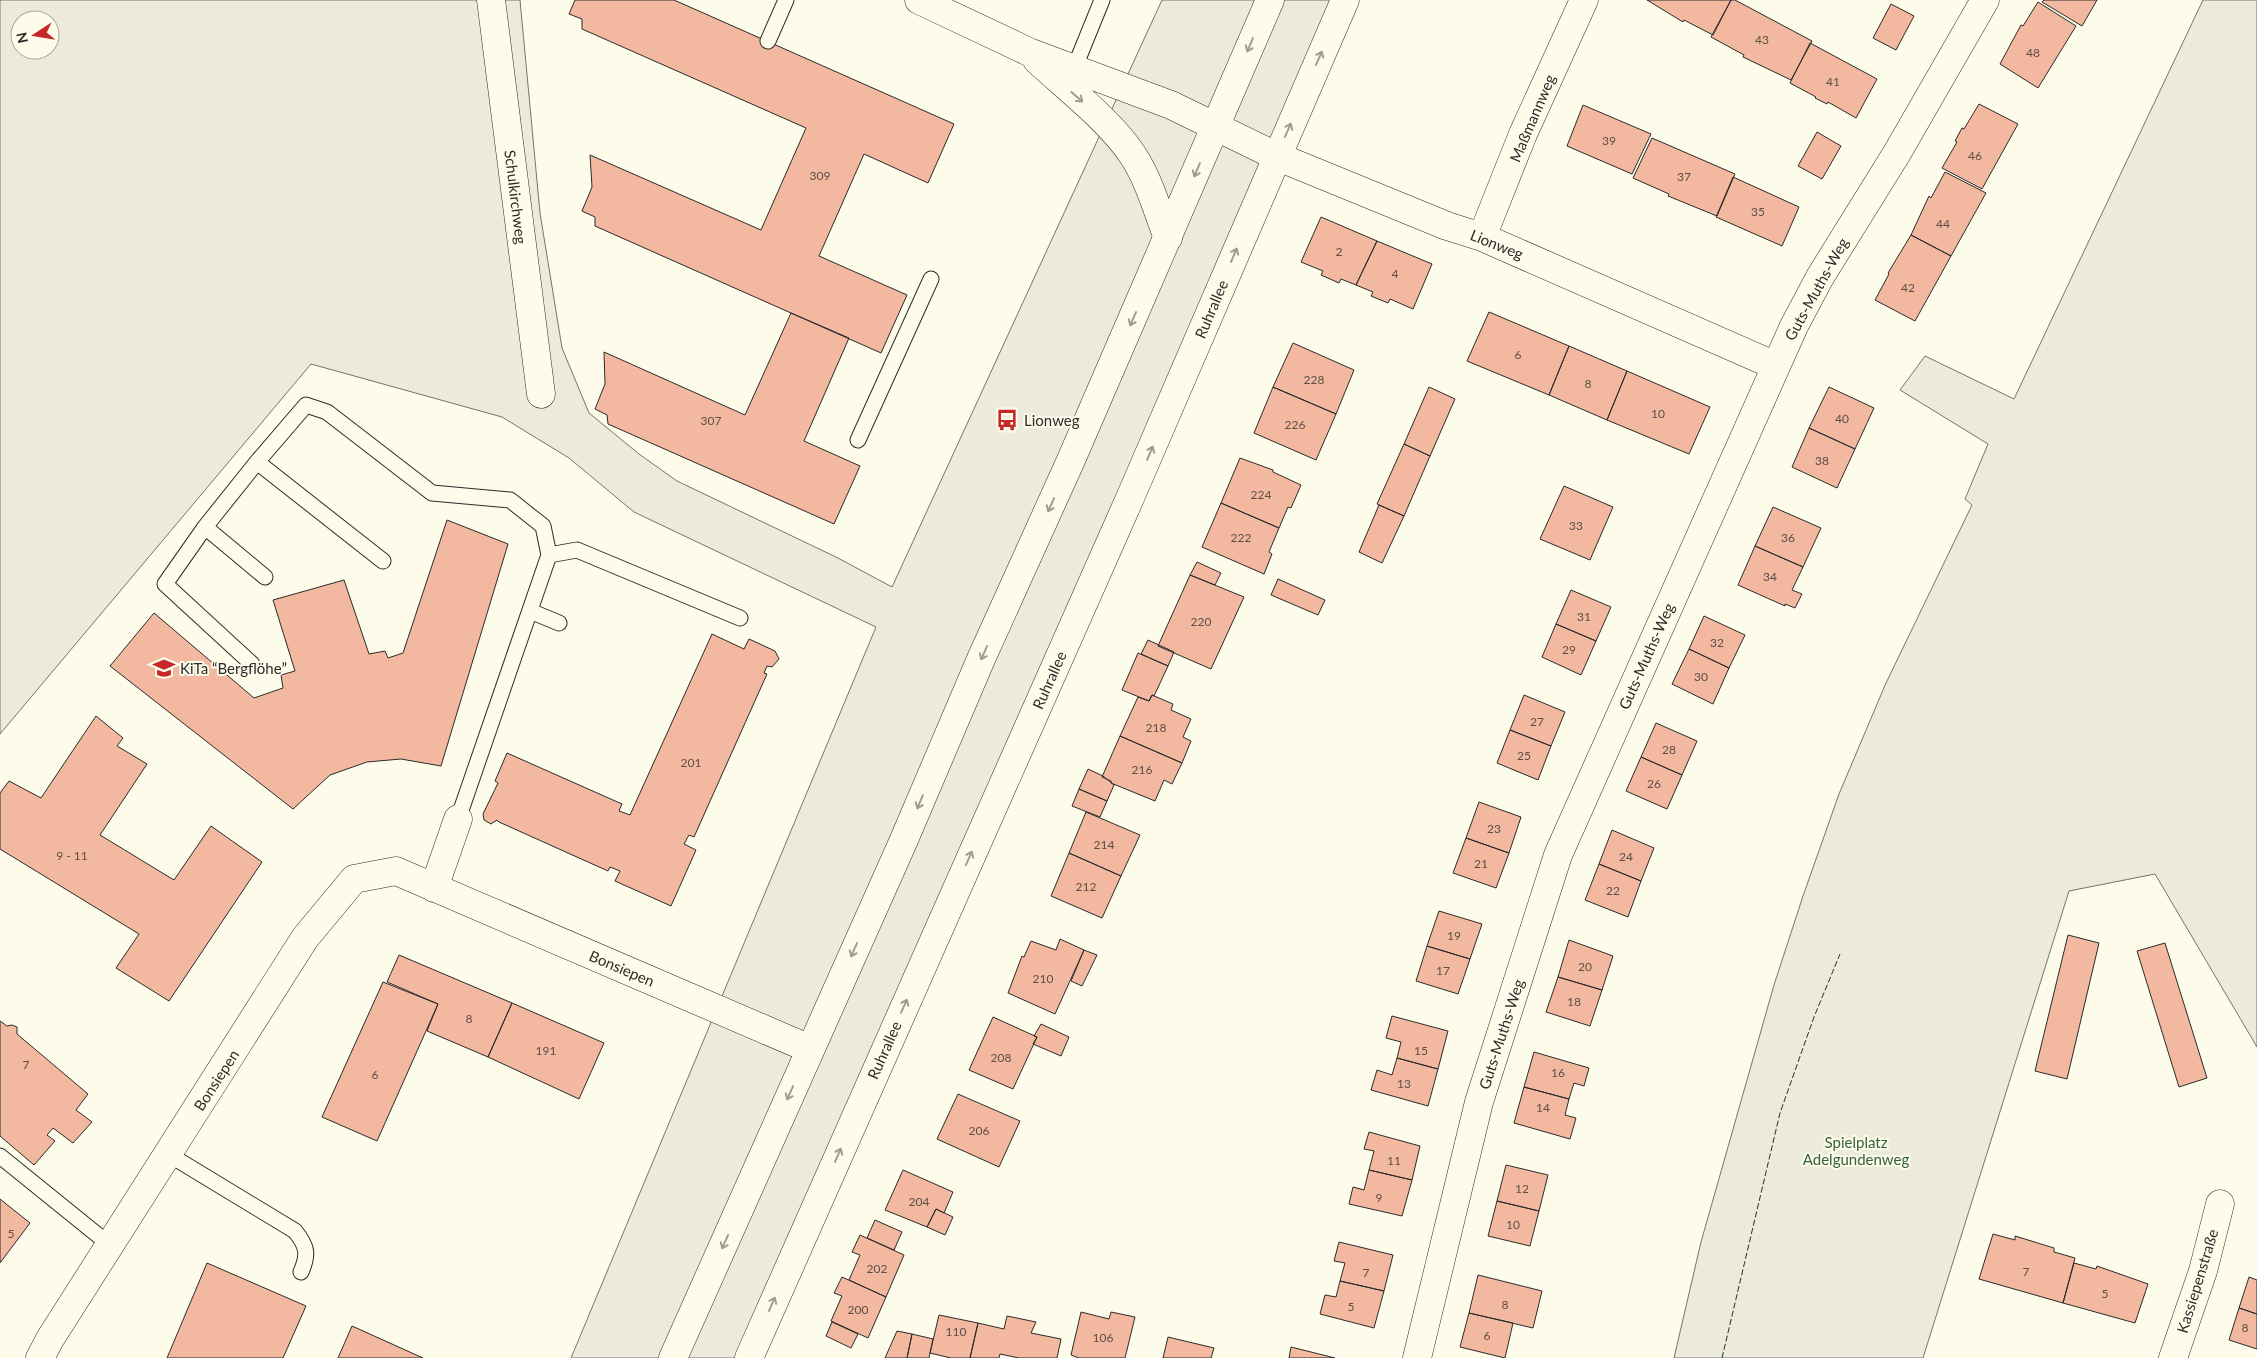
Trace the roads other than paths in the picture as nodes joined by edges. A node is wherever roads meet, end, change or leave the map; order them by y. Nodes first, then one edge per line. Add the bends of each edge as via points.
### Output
1 (491, 0) edge
2 (786, 0) edge
3 (919, 0) edge
4 (1102, 0) edge
5 (1270, 0) edge
6 (1345, 0) edge
7 (1584, 0) edge
8 (1985, 0) edge
9 (768, 41) dead end
10 (1029, 52) junction
11 (1074, 69) junction
12 (1216, 125) junction
13 (1276, 156) junction
14 (1482, 237) junction
15 (1168, 238) junction
16 (930, 279) dead end
17 (1776, 366) junction
18 (541, 394) dead end
19 (858, 440) dead end
20 (257, 462) junction
21 (205, 527) junction
22 (549, 555) junction
23 (383, 561) dead end
24 (265, 577) dead end
25 (530, 611) junction
26 (740, 618) dead end
27 (559, 623) dead end
28 (252, 664) dead end
29 (458, 819) joint
30 (434, 888) junction
31 (810, 1048) junction
32 (168, 1154) junction
33 (0, 1156) edge
34 (2220, 1204) dead end
35 (110, 1245) junction
36 (301, 1272) dead end
37 (40, 1358) edge
38 (673, 1358) edge
39 (748, 1358) edge
40 (1417, 1358) edge
41 (2173, 1358) edge

1 - 18 street, Schulkirchweg
2 - 9 lane
3 - 10 street
4 - 11 lane
5 -> 12 street
13 -> 6 street, Ruhrallee
7 - 14 street, Maßmannweg via 1523,134
8 - 17 street, Guts-Muths-Weg via 1897,153 1820,277
10 - 11 street
10 -> 15 street via 1096,113 1132,153 1145,177
11 - 12 street
12 - 13 street, Lionweg
12 -> 15 street
13 - 14 street, Lionweg via 1447,226
39 -> 13 street, Ruhrallee via 1130,498
14 - 17 street, Lionweg
15 -> 31 street
16 - 19 lane
17 - 40 street, Guts-Muths-Weg via 1558,855 1479,1102
20 - 21 lane
20 - 22 lane via 306,405 327,412 432,493 510,500 543,526
20 - 23 lane
21 - 24 lane
21 - 28 lane via 165,584
22 - 25 lane
22 - 26 lane via 576,550
25 - 27 lane
25 - 29 lane
29 - 30 street
30 - 31 street, Bonsiepen
30 - 32 street, Bonsiepen via 396,871 354,879 305,938
31 -> 38 street
32 - 35 street, Bonsiepen
32 - 36 lane via 295,1231 305,1244 306,1261
33 - 35 lane
34 - 41 street, Kassiepenstraße via 2203,1271
35 - 37 street, Bonsiepen

